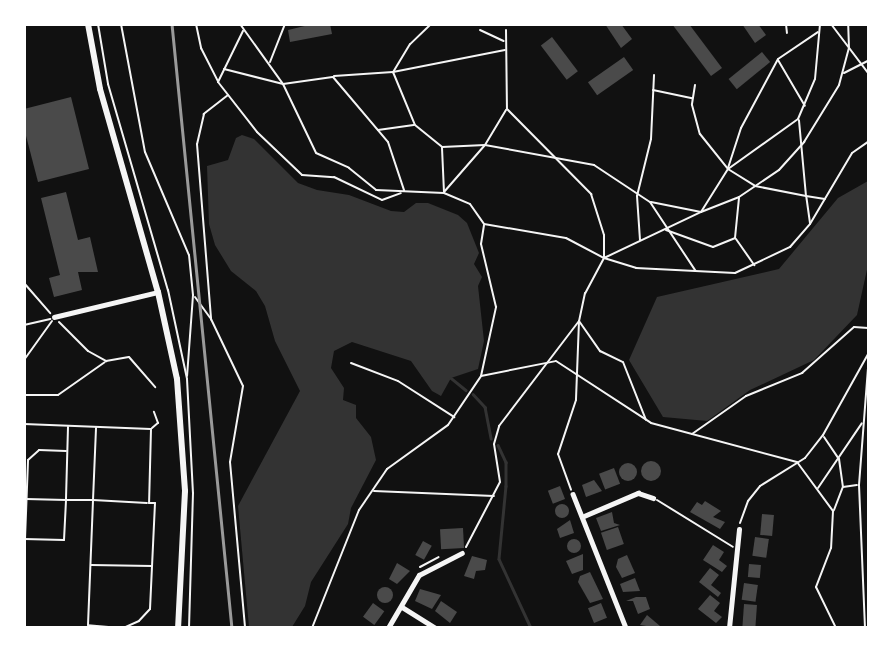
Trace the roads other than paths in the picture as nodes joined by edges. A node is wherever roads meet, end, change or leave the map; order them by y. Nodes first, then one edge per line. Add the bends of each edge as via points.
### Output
1 (88, 24) edge
2 (464, 24) edge
3 (475, 24) edge
4 (158, 292) junction
5 (54, 317) road end
6 (573, 494) road end
7 (653, 498) road end
8 (584, 516) junction
9 (739, 530) road end
10 (462, 554) road end
11 (402, 607) junction
12 (178, 628) edge
13 (388, 628) edge
14 (435, 628) edge
15 (625, 628) edge
16 (729, 628) edge

1 - 4 street via 100,89
2 - 3 street
4 - 5 street
4 - 12 street via 182,418 185,491
6 - 8 street
7 - 8 street via 638,493
8 - 15 street
9 - 16 street
10 - 11 street via 429,566
11 - 13 street
11 - 14 street

